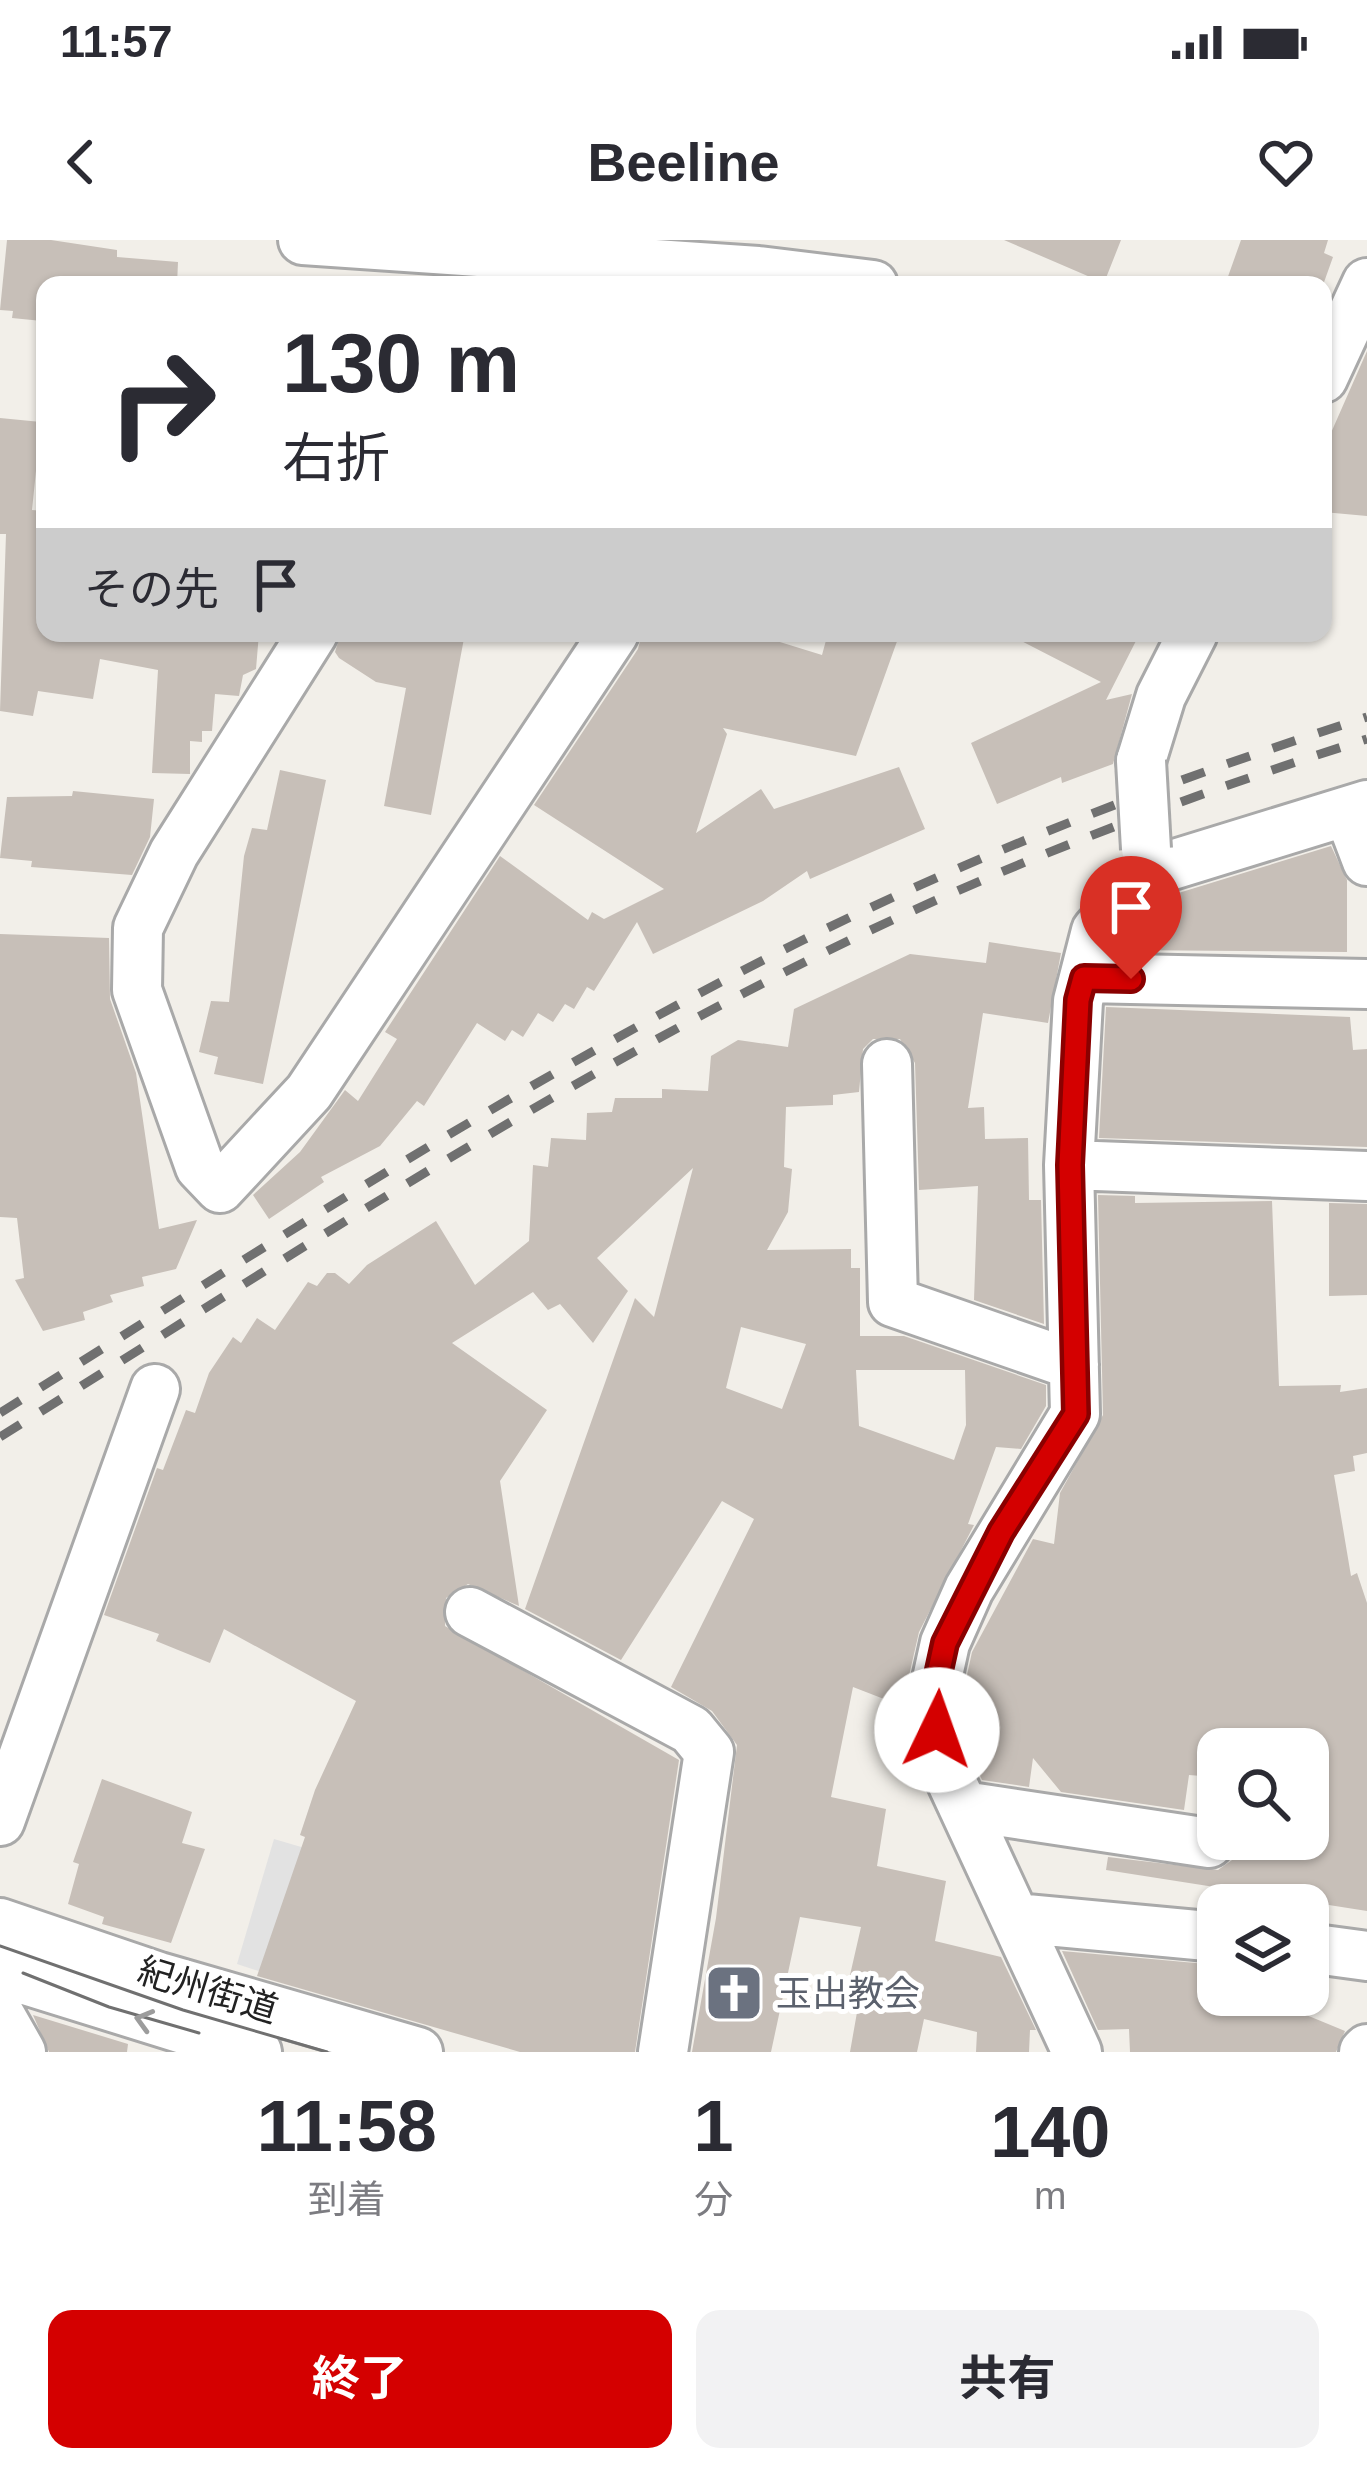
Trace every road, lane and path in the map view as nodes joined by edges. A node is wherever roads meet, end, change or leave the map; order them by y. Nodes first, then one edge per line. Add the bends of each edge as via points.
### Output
1 (325, 252) edge
2 (758, 266) edge
3 (819, 276) edge
4 (1353, 308) edge
5 (1332, 357) edge
6 (307, 642) edge
7 (608, 642) edge
8 (1188, 642) edge
9 (1357, 808) edge
10 (1146, 861) junction
11 (1367, 861) edge
12 (1084, 978) junction
13 (1367, 984) edge
14 (887, 1064) dead end
15 (1070, 1165) junction
16 (1367, 1176) edge
17 (1074, 1365) junction
18 (155, 1389) dead end
19 (470, 1612) dead end
20 (963, 1806) junction
21 (0, 1821) edge
22 (1197, 1841) edge
23 (1015, 1918) junction
24 (0, 1923) edge
25 (1197, 1935) edge
26 (1329, 1951) edge
27 (1367, 1956) edge
28 (0, 1972) edge
29 (0, 2015) edge
30 (21, 2052) edge
31 (257, 2052) edge
32 (418, 2052) edge
33 (663, 2052) edge
34 (1077, 2052) edge

1 - 2 street
2 - 3 street
4 - 5 street
6 - 7 street via 174,853 138,928 136,990 200,1167 220,1187 309,1092
8 - 10 street, bridge via 1141,761
9 - 10 street
9 - 11 street
10 - 12 street via 1096,931
12 - 13 street
12 - 15 street
14 - 17 street via 893,1302
15 - 16 street
15 - 17 street
17 - 20 street via 1076,1414 1001,1532 945,1643 932,1702 941,1759
18 - 21 street
19 - 33 street via 691,1730 709,1752
20 - 22 street
20 - 23 street
23 - 25 street
23 - 34 street
24 - 32 street, 紀州街道
26 - 27 street
31 -> 28 street, 紀州街道
29 - 30 street

